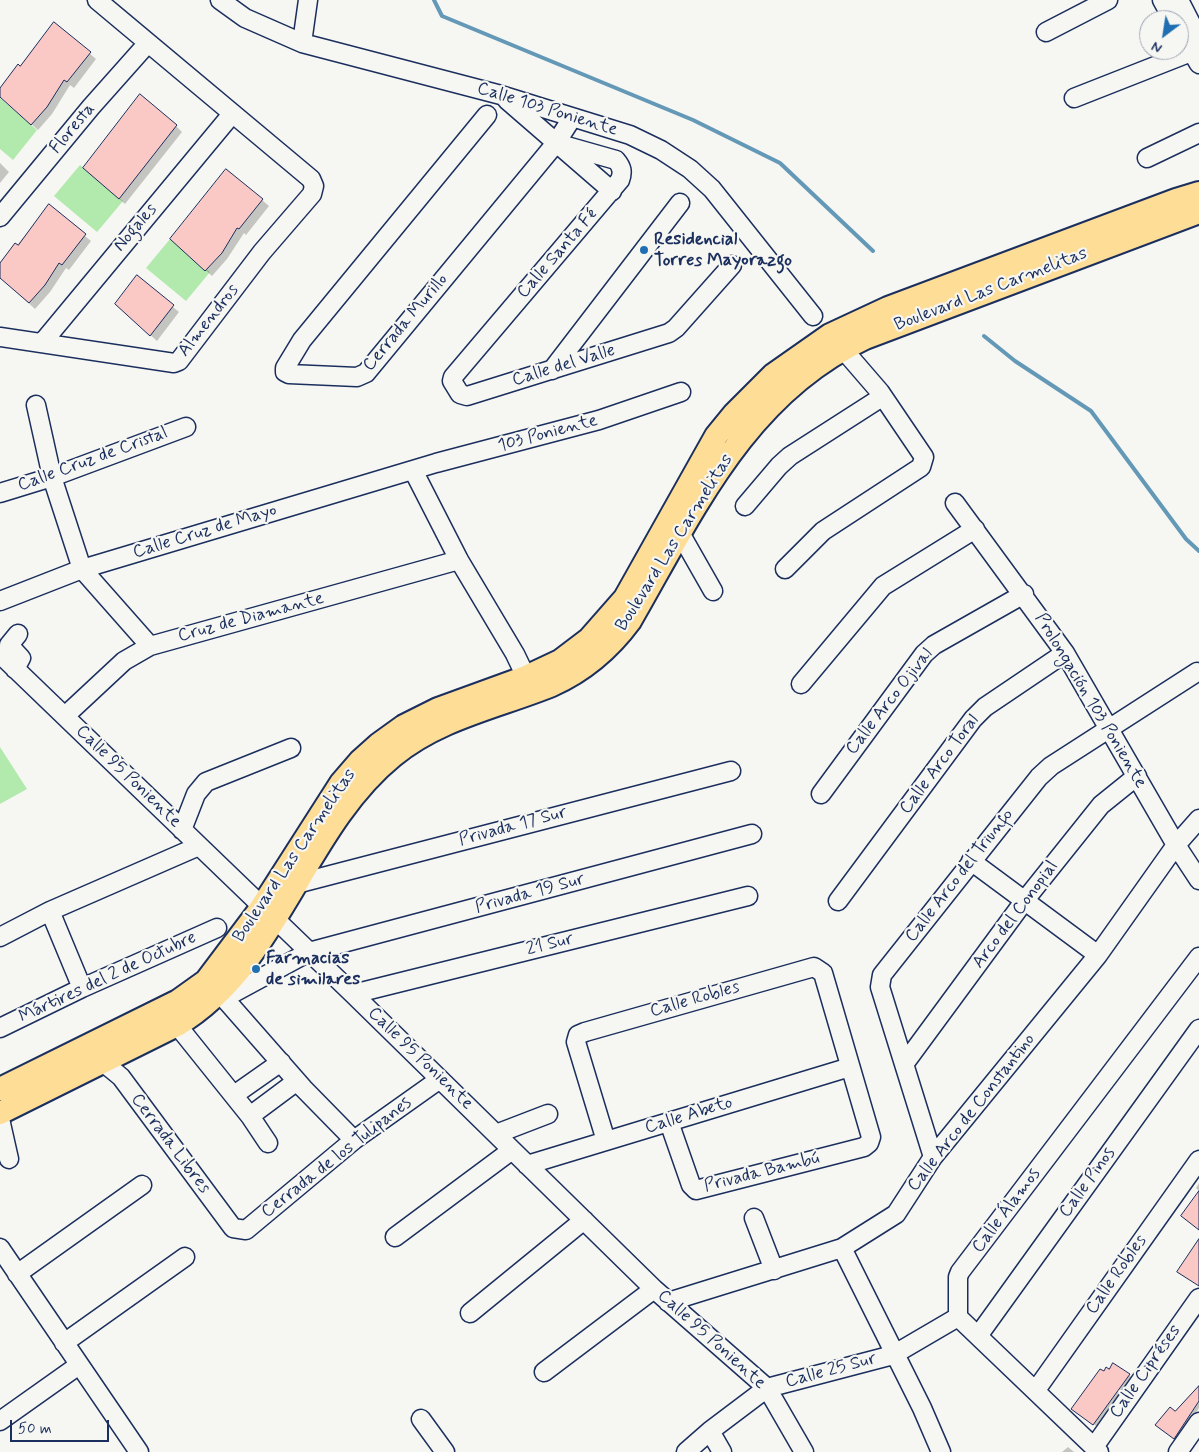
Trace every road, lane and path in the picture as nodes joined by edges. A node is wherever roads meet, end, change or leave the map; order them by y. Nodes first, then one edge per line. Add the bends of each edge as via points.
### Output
1 (220, 0) edge
2 (308, 0) edge
3 (1108, 0) edge
4 (1179, 0) edge
5 (106, 3) edge
6 (1046, 32) dead end
7 (302, 43) junction
8 (147, 44) junction
9 (1196, 52) edge
10 (501, 95) junction
11 (1074, 98) dead end
12 (232, 114) junction
13 (487, 115) dead end
14 (572, 118) junction
15 (1199, 133) edge
16 (556, 142) junction
17 (1147, 158) dead end
18 (612, 191) junction
19 (1199, 193) edge
20 (680, 203) dead end
21 (1199, 212) edge
22 (0, 216) edge
23 (732, 265) dead end
24 (814, 316) dead end
25 (0, 337) edge
26 (42, 344) junction
27 (842, 348) junction
28 (552, 370) junction
29 (681, 392) dead end
30 (460, 394) joint
31 (882, 397) junction
32 (36, 405) dead end
33 (186, 427) dead end
34 (413, 470) junction
35 (52, 477) junction
36 (0, 493) edge
37 (955, 503) dead end
38 (744, 506) dead end
39 (975, 529) junction
40 (680, 533) junction
41 (459, 560) junction
42 (82, 569) junction
43 (785, 569) dead end
44 (714, 591) dead end
45 (1024, 594) junction
46 (0, 600) edge
47 (18, 634) dead end
48 (150, 646) junction
49 (1065, 653) junction
50 (0, 654) edge
51 (565, 668) junction
52 (15, 669) junction
53 (1198, 672) dead end
54 (526, 677) junction
55 (801, 684) dead end
56 (65, 716) junction
57 (1110, 729) junction
58 (291, 748) dead end
59 (731, 771) dead end
60 (1137, 776) junction
61 (821, 794) dead end
62 (1199, 819) edge
63 (182, 830) junction
64 (752, 834) dead end
65 (1176, 846) junction
66 (191, 850) junction
67 (970, 860) junction
68 (1199, 880) edge
69 (296, 884) junction
70 (748, 896) dead end
71 (1025, 900) junction
72 (838, 901) dead end
73 (50, 911) junction
74 (268, 914) junction
75 (217, 928) dead end
76 (0, 938) edge
77 (309, 952) junction
78 (1098, 955) junction
79 (1199, 959) edge
80 (82, 988) junction
81 (353, 994) junction
82 (220, 997) junction
83 (177, 1025) junction
84 (0, 1028) edge
85 (1199, 1029) edge
86 (77, 1049) junction
87 (282, 1062) junction
88 (905, 1063) junction
89 (96, 1066) junction
90 (850, 1066) junction
91 (440, 1079) junction
92 (298, 1081) junction
93 (0, 1089) edge
94 (234, 1095) junction
95 (0, 1113) edge
96 (548, 1114) dead end
97 (250, 1116) junction
98 (0, 1119) edge
99 (669, 1122) junction
100 (496, 1134) junction
101 (354, 1140) junction
102 (606, 1141) junction
103 (268, 1143) dead end
104 (512, 1150) junction
105 (933, 1157) junction
106 (9, 1158) dead end
107 (1199, 1160) edge
108 (527, 1165) junction
109 (142, 1185) dead end
110 (754, 1218) dead end
111 (584, 1220) junction
112 (233, 1228) joint
113 (395, 1237) dead end
114 (0, 1248) edge
115 (842, 1248) junction
116 (185, 1257) dead end
117 (774, 1270) junction
118 (17, 1274) junction
119 (654, 1289) junction
120 (1199, 1298) edge
121 (668, 1302) junction
122 (470, 1313) dead end
123 (958, 1317) junction
124 (978, 1336) junction
125 (64, 1343) junction
126 (894, 1355) junction
127 (79, 1364) junction
128 (544, 1372) dead end
129 (767, 1388) junction
130 (1036, 1390) junction
131 (421, 1418) dead end
132 (0, 1421) edge
133 (1199, 1422) edge
134 (710, 1430) junction
135 (1097, 1450) edge
136 (139, 1452) edge
137 (445, 1452) edge
138 (686, 1452) edge
139 (722, 1452) edge
140 (804, 1452) edge
141 (941, 1452) edge
142 (1178, 1452) edge

1 - 7 street, Calle 103 Poniente via 245,18
2 - 7 street
3 - 6 street
4 - 9 street
5 - 8 street
7 - 10 street, Calle 103 Poniente
8 - 12 street
8 - 22 street, Floresta
9 - 11 street
10 - 14 street, Calle 103 Poniente
10 - 16 street
12 - 26 street, Nogales
12 - 26 street, Almendros via 311,179 314,186 312,194 262,252 179,361 168,363
13 - 16 street, Cerrada Murillo via 302,340 285,372 357,377 366,373
14 - 16 street, Cerrada Murillo
14 - 24 street, Calle 103 Poniente via 630,135 690,169 712,189
15 - 17 street
16 - 18 street
16 - 18 street, Calle Santa Fé via 616,160 621,165 622,174
18 - 30 street, Calle Santa Fé via 452,377
19 - 51 main road, Boulevard Las Carmelitas via 888,308 806,351 766,382 722,428 625,598
20 - 28 street
21 - 27 main road, Boulevard Las Carmelitas
23 - 28 street, Calle del Valle via 669,333
25 - 26 street, Almendros
27 - 31 street
27 - 40 main road, Boulevard Las Carmelitas via 802,377 745,433 716,473
28 - 30 street, Calle del Valle via 467,396
29 - 34 street, 103 Poniente via 599,420
31 - 38 street via 790,456
31 - 43 street via 924,456 921,467 823,531
32 - 35 street
33 - 35 street, Calle Cruz de Cristal
34 - 41 street
34 - 42 street, Calle Cruz de Mayo
35 - 36 street, Calle Cruz de Cristal
35 - 42 street
37 - 39 street, Prolongación 103 Poniente
39 - 45 street, Prolongación 103 Poniente
39 - 55 street via 883,586
40 - 44 street
40 - 51 main road, Boulevard Las Carmelitas via 620,635 593,660
41 - 48 street, Cruz de Diamante
41 - 54 street
42 - 46 street, Calle Cruz de Mayo
42 - 48 street
45 - 49 street, Prolongación 103 Poniente
45 - 61 street, Calle Arco Ojival via 934,645 924,654
47 - 52 street via 9,645 21,658
48 - 56 street, Cruz de Diamante via 124,661
49 - 57 street, Prolongación 103 Poniente
49 - 72 street, Calle Arco Toral via 985,707 973,719
50 - 52 street, Calle 95 Poniente
51 - 54 main road, Boulevard Las Carmelitas
51 - 69 main road, Boulevard Las Carmelitas via 553,684 456,720 393,756 369,777 350,801
52 - 56 street, Calle 95 Poniente
53 - 57 street, Calle Arco del Triunfo
54 - 74 main road, Boulevard Las Carmelitas via 438,709 404,726 373,750 341,783
56 - 63 street, Calle 95 Poniente
57 - 60 street, Prolongación 103 Poniente
57 - 67 street, Calle Arco del Triunfo via 1038,777
58 - 63 street via 206,782 196,794
59 - 69 street, Privada 17 Sur
60 - 65 street, Prolongación 103 Poniente
60 - 71 street, Arco del Conopial via 1101,805
62 - 65 street, Calle Arco de Constantino
63 - 66 street, Calle 95 Poniente
64 - 77 street, Privada 19 Sur
65 - 68 street, Prolongación 103 Poniente
65 - 78 street, Calle Arco de Constantino
66 - 73 street
66 - 74 street, Calle 95 Poniente
67 - 71 street
67 - 88 street, Calle Arco del Triunfo via 880,981
69 - 74 main road, Boulevard Las Carmelitas
70 - 81 street, 21 Sur
71 - 78 street
71 - 88 street, Arco del Conopial
73 - 76 street
73 - 80 street
74 - 77 street, Calle 95 Poniente
74 - 82 main road, Boulevard Las Carmelitas
74 - 86 main road, Boulevard Las Carmelitas via 192,993
75 - 80 street, Mártires del 2 de Octubre
77 - 81 street, Calle 95 Poniente
77 - 82 street, Privada 19 Sur
78 - 105 street, Calle Arco de Constantino
79 - 123 street, Calle Álamos via 960,1272
80 - 84 street, Mártires del 2 de Octubre
81 - 91 street, Calle 95 Poniente
82 - 83 main road, Boulevard Las Carmelitas
82 - 87 street
83 - 89 main road, Boulevard Las Carmelitas
83 - 94 street
85 - 124 street, Calle Pinos
86 - 89 main road
86 - 93 main road, Boulevard Las Carmelitas
87 - 92 street
87 - 94 street
88 - 105 street, Calle Arco del Triunfo
89 - 95 main road, Boulevard Las Carmelitas
89 - 112 street, Cerrada Libres via 121,1077
90 - 99 street, Calle Abeto
90 - 99 street, Privada Bambú via 871,1137 864,1147 696,1190 691,1185
90 - 102 street, Calle Robles via 823,973 814,967 585,1032 578,1035 576,1042
91 - 100 street, Calle 95 Poniente
91 - 101 street, Cerrada de los Tulipanes
92 - 97 street
92 - 101 street
94 - 97 street
96 - 100 street
97 - 103 street
98 - 106 street
99 - 102 street, Calle Abeto
100 - 104 street, Calle 95 Poniente
101 - 112 street, Cerrada de los Tulipanes via 246,1230
102 - 108 street, Calle Abeto
104 - 108 street, Calle 95 Poniente
104 - 113 street
105 - 115 street, Calle Arco de Constantino via 896,1214
107 - 130 street, Calle Robles
108 - 111 street, Calle 95 Poniente
109 - 118 street
110 - 117 street
111 - 119 street, Calle 95 Poniente
111 - 122 street
114 - 118 street
115 - 117 street, Calle Arco de Constantino
115 - 126 street
116 - 125 street
117 - 121 street, Calle Arco de Constantino
118 - 125 street
119 - 121 street, Calle 95 Poniente
119 - 128 street
120 - 135 street, Calle Cipréses
121 - 129 street, Calle 95 Poniente
123 - 124 street
123 - 126 street, Calle 25 Sur
124 - 130 street
125 - 127 street
126 - 129 street, Calle 25 Sur
126 - 141 street
127 - 132 street
127 - 136 street
129 - 134 street, Calle 25 Sur
129 - 140 street, Calle 95 Poniente
130 - 135 street
131 - 137 street
133 - 142 street
134 - 138 street, Calle 25 Sur
134 - 139 street

